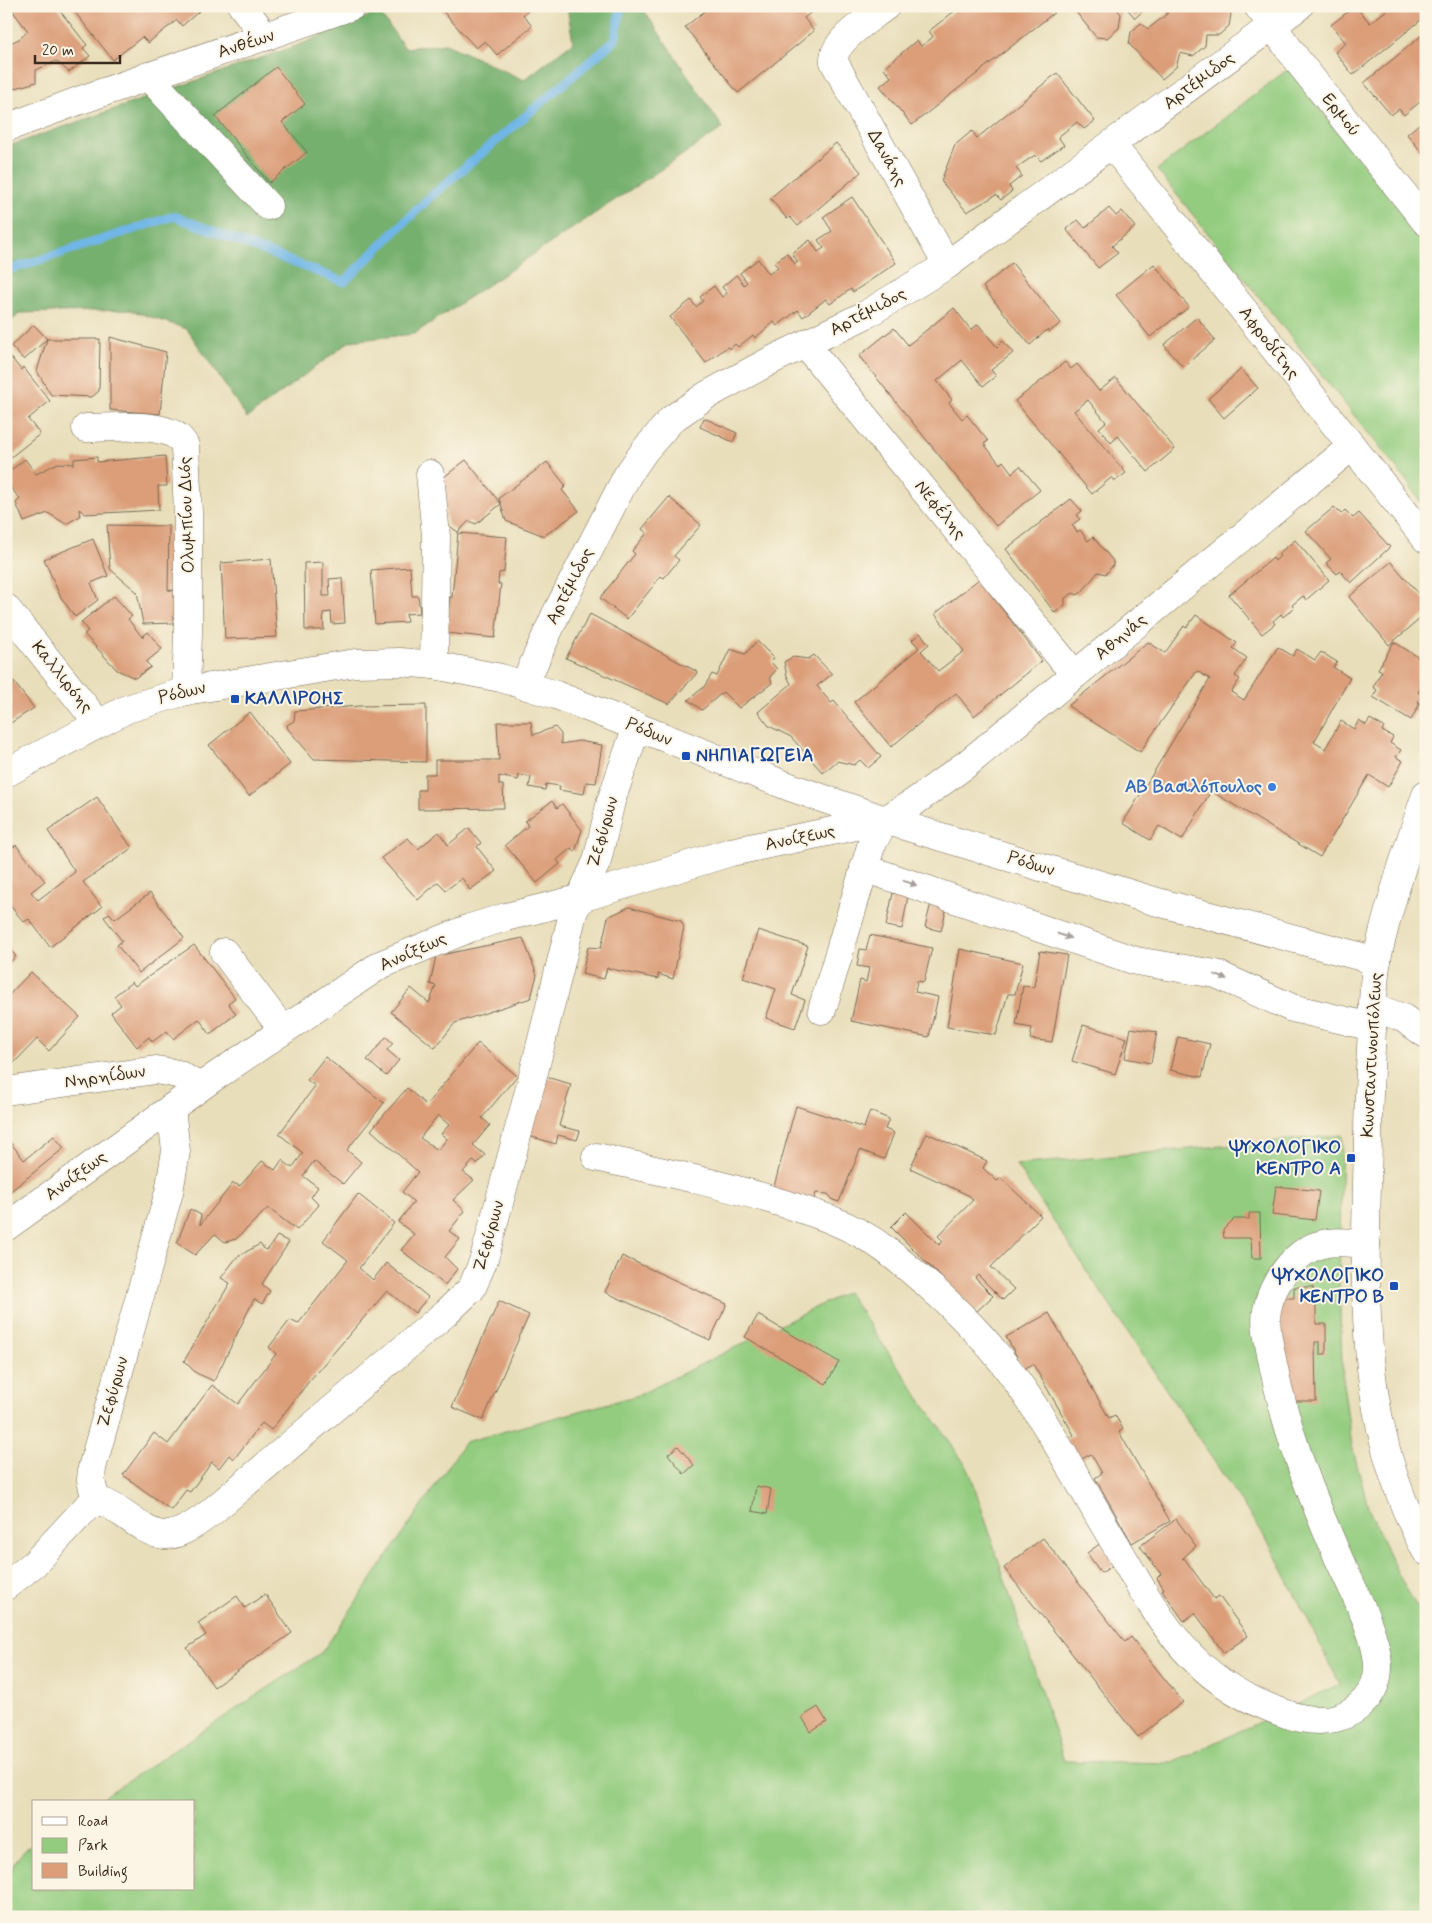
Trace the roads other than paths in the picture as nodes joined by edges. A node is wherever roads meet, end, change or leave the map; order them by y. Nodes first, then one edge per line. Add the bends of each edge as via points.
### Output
1 (242, 6) edge
2 (886, 6) edge
3 (1299, 6) edge
4 (349, 8) edge
5 (1265, 16) edge
6 (266, 37) junction
7 (148, 76) junction
8 (6, 128) edge
9 (1112, 145) junction
10 (268, 206) dead end
11 (1426, 222) edge
12 (947, 265) junction
13 (805, 344) junction
14 (86, 428) dead end
15 (1351, 447) junction
16 (430, 474) dead end
17 (1426, 540) edge
18 (6, 608) edge
19 (434, 665) junction
20 (1076, 675) junction
21 (524, 684) junction
22 (186, 691) junction
23 (98, 723) junction
24 (637, 726) junction
25 (6, 773) edge
26 (1426, 795) edge
27 (885, 820) junction
28 (864, 868) junction
29 (578, 899) junction
30 (224, 952) dead end
31 (1377, 961) junction
32 (822, 1010) dead end
33 (1373, 1017) junction
34 (284, 1030) junction
35 (1426, 1034) edge
36 (200, 1087) junction
37 (6, 1091) edge
38 (171, 1108) junction
39 (596, 1157) dead end
40 (6, 1228) edge
41 (1366, 1244) junction
42 (96, 1502) junction
43 (1426, 1551) edge
44 (6, 1586) edge

1 - 6 street
2 - 12 street, Δανάης via 836,49 834,62
3 - 5 street, Αρτέμιδος
4 - 6 street, Ανθέων
5 - 9 street, Αρτέμιδος
5 - 11 street, Ερμού
6 - 7 street, Ανθέων
7 - 8 street, Ανθέων
7 - 10 street
9 - 12 street, Αρτέμιδος
9 - 15 street, Αφροδίτης
12 - 13 street, Αρτέμιδος via 867,314
13 - 20 street, Νεφέλης
13 - 21 street, Αρτέμιδος via 695,403 672,419 644,450 627,476 556,614
14 - 22 street, Ολυμπίου Διός via 166,429 180,437 185,446 189,578
15 - 17 street, Αφροδίτης
15 - 20 street, Αθηνάς
16 - 19 street via 436,536
18 - 23 street, Καλλιρόης
19 - 21 street, Ρόδων
19 - 22 street, Ρόδων via 383,661 346,664
20 - 27 street, Αθηνάς via 961,768
21 - 24 street, Ρόδων
22 - 23 street, Ρόδων
23 - 25 street, Ρόδων
24 - 27 street, Ρόδων via 790,787
24 - 29 street, Ζεφύρων via 611,801 598,861
26 - 31 street, Κωνσταντινουπόλεως via 1396,887
27 - 28 street via 873,839
27 - 29 street, Ανοίξεως via 731,852
27 - 31 street, Ρόδων via 1154,901
28 - 32 street
28 -> 33 street via 1136,961 1216,974 1292,1008
29 - 34 street, Ανοίξεως via 470,928 380,965
29 - 42 street, Ζεφύρων via 486,1249 472,1288 189,1528 171,1536 158,1535 108,1504
30 - 34 street
31 - 33 street, Κωνσταντινουπόλεως
33 - 35 street via 1403,1018
33 - 41 street, Κωνσταντινουπόλεως
34 - 36 street, Ανοίξεως
36 - 37 street, Νηρηίδων via 178,1074 156,1070
36 - 38 street, Ανοίξεως
38 - 40 street, Ανοίξεως
38 - 42 street, Ζεφύρων via 176,1141 174,1166 160,1228 92,1468
39 - 41 street via 725,1186 808,1211 848,1227 884,1249 975,1329 997,1354 1032,1404 1151,1605 1185,1651 1237,1694 1301,1719 1335,1718 1362,1704 1372,1692 1378,1673 1378,1656 1316,1507 1289,1430 1270,1347 1268,1309 1283,1275 1303,1252 1333,1242
41 - 43 street, Κωνσταντινουπόλεως via 1367,1335 1375,1405 1396,1486
42 - 44 street

